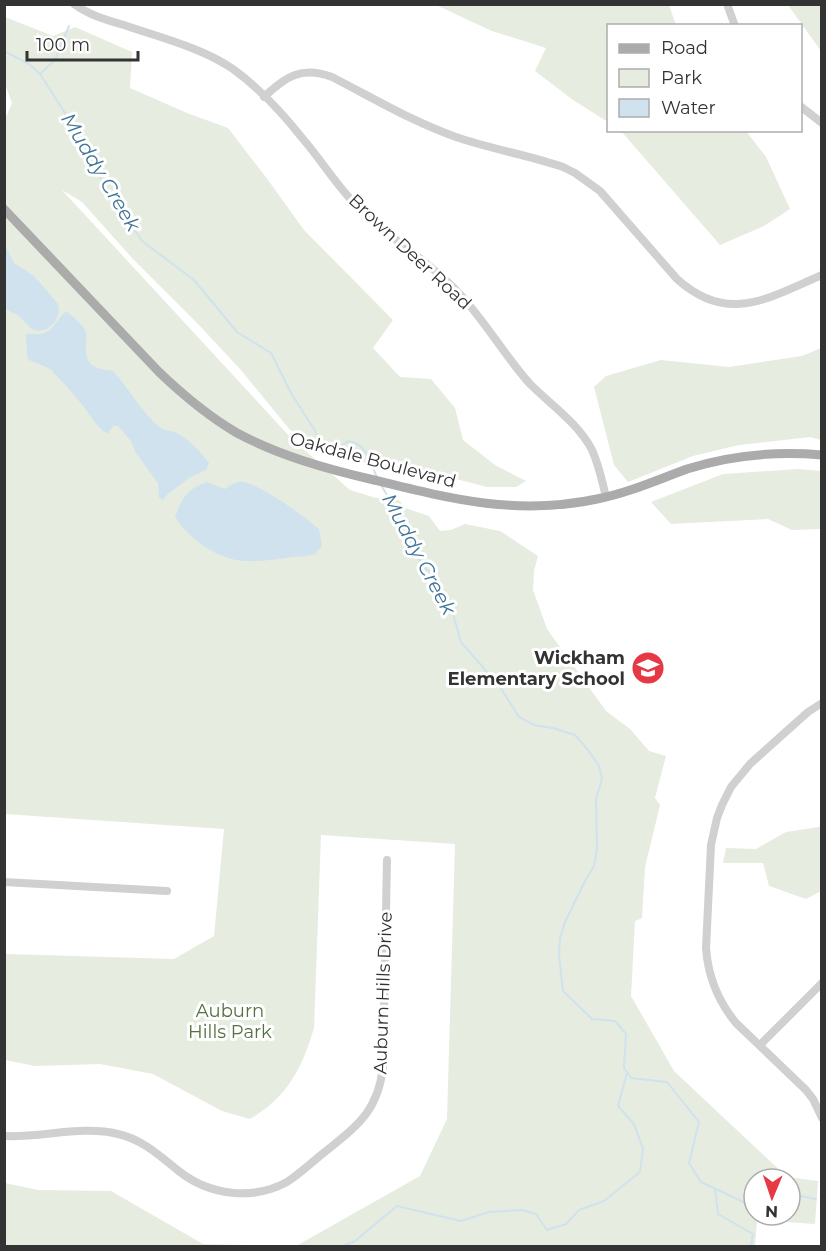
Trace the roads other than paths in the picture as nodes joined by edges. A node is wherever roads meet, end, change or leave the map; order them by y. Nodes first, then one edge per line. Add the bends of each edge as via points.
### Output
1 (74, 4) edge
2 (727, 4) edge
3 (734, 24) edge
4 (264, 97) junction
5 (802, 107) edge
6 (822, 123) edge
7 (4, 209) edge
8 (822, 274) edge
9 (822, 455) edge
10 (606, 497) junction
11 (822, 703) edge
12 (387, 860) dead end
13 (4, 882) edge
14 (167, 891) dead end
15 (822, 983) edge
16 (760, 1045) junction
17 (822, 1118) edge
18 (4, 1136) edge

1 - 4 street, Brown Deer Road via 95,16 219,60
2 - 3 street
4 - 8 street via 295,75 322,73 438,130 563,167 600,191 676,279 714,302 757,302
4 - 10 street, Brown Deer Road via 353,201 455,289 530,383 577,429 595,457
5 - 6 street
7 - 10 main road, Oakdale Boulevard via 159,372 200,408 257,443 299,460 468,502 549,506
9 - 10 main road, Oakdale Boulevard via 737,457
11 - 16 street via 772,743 731,787 713,838 706,948 710,974 726,1011
12 - 18 street, Auburn Hills Drive via 380,1086 360,1123 295,1176 260,1192 227,1193 188,1178 147,1146 120,1134 92,1131
13 - 14 street
15 - 16 street
16 - 17 street via 813,1099

